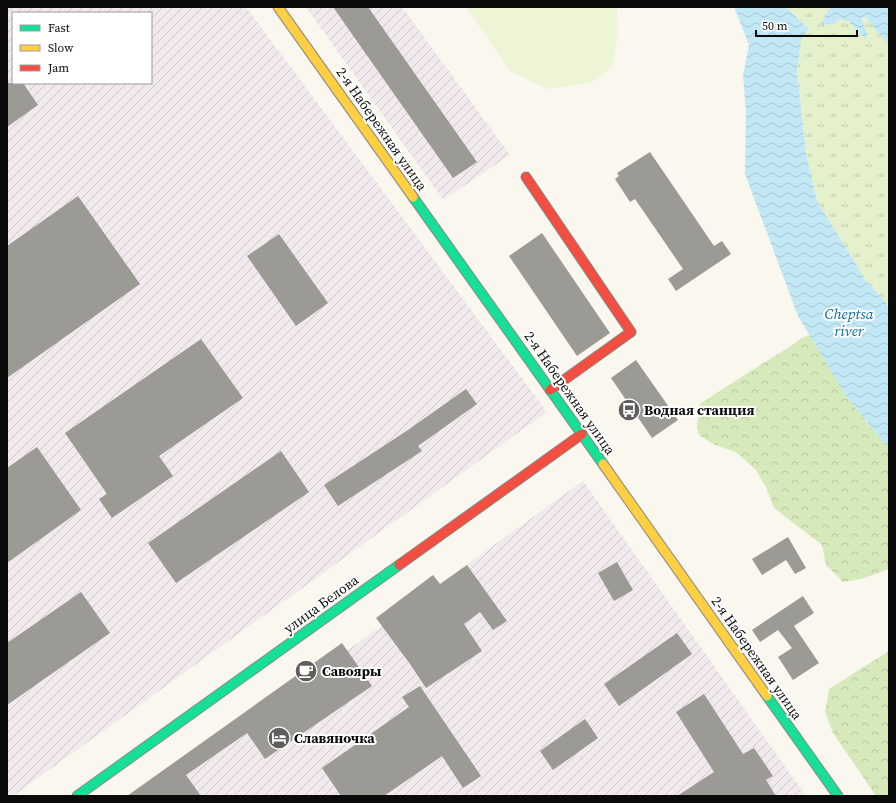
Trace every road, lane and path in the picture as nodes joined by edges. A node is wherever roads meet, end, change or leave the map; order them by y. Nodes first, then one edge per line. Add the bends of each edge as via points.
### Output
1 (278, 7) edge
2 (526, 177) dead end
3 (550, 390) junction
4 (582, 434) junction
5 (77, 796) edge
6 (838, 796) edge

1 - 3 street, 2-я Набережная улица
2 - 3 street via 631,332
3 - 4 street, 2-я Набережная улица
4 - 5 street, улица Белова
4 - 6 street, 2-я Набережная улица

